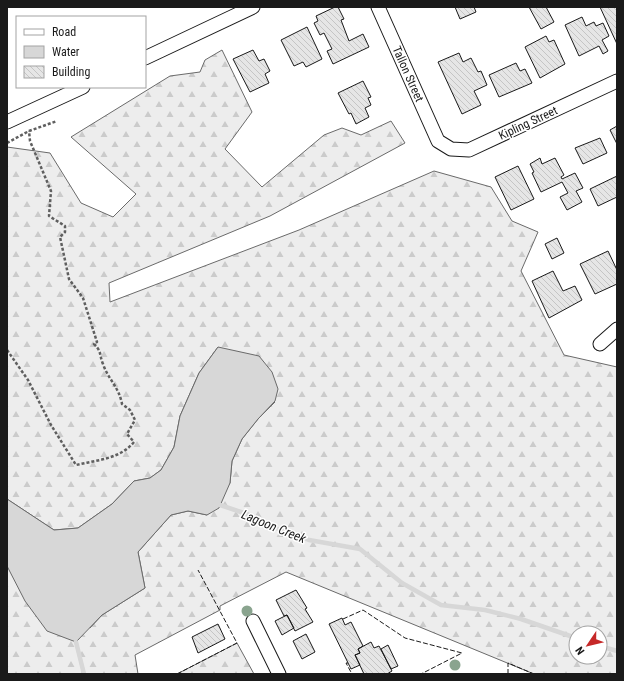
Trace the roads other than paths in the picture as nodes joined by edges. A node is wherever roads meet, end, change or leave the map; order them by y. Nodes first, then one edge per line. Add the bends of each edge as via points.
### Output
1 (253, 7) edge
2 (378, 7) edge
3 (146, 58) edge
4 (617, 82) edge
5 (81, 88) edge
6 (7, 122) edge
7 (438, 141) joint
8 (617, 329) edge
9 (600, 344) dead end
10 (252, 621) dead end
11 (279, 674) edge

1 - 3 street
2 - 7 street, Tallon Street
4 - 7 street, Kipling Street via 469,150 451,149
5 - 6 street
8 - 9 street
10 - 11 street

